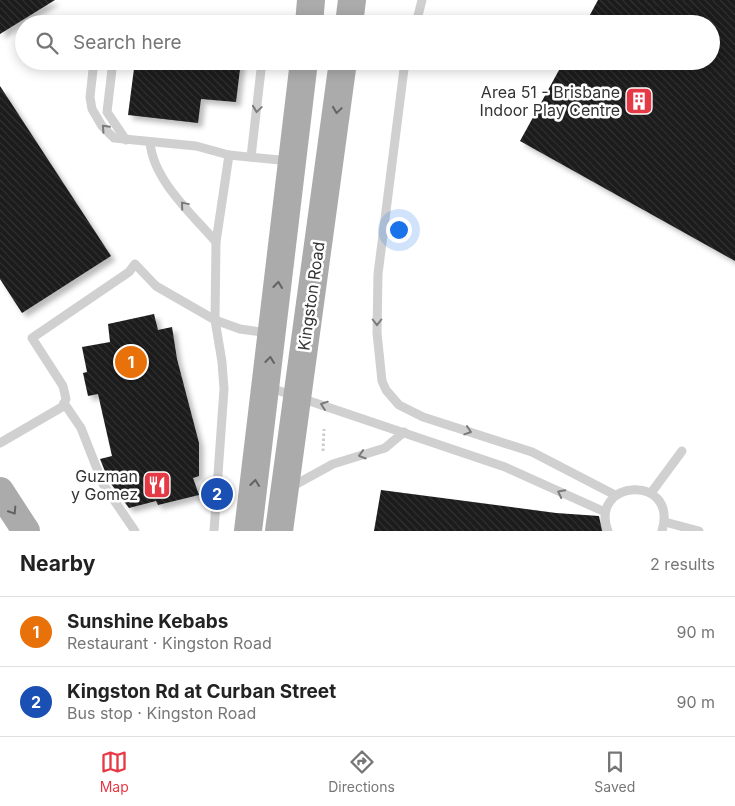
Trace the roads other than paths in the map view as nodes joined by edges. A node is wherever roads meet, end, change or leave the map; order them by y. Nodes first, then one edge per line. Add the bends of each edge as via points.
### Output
1 (311, 0) edge
2 (352, 0) edge
3 (422, 0) edge
4 (309, 15) edge
5 (350, 15) edge
6 (418, 15) edge
7 (93, 70) edge
8 (112, 70) edge
9 (261, 70) edge
10 (303, 70) edge
11 (343, 70) edge
12 (404, 70) edge
13 (126, 140) junction
14 (150, 142) junction
15 (229, 154) junction
16 (251, 157) junction
17 (292, 161) junction
18 (216, 242) junction
19 (215, 320) junction
20 (273, 334) junction
21 (266, 387) junction
22 (298, 396) junction
23 (64, 403) junction
24 (404, 432) junction
25 (0, 443) edge
26 (682, 451) dead end
27 (0, 491) edge
28 (285, 491) junction
29 (651, 493) junction
30 (615, 495) junction
31 (605, 512) junction
32 (664, 527) edge
33 (26, 531) edge
34 (135, 531) edge
35 (214, 531) edge
36 (248, 531) edge
37 (279, 531) edge
38 (608, 531) edge
39 (699, 531) edge

1 - 4 main road
2 - 5 main road
3 - 6 lane
13 -> 7 lane via 114,138 92,110
8 - 13 lane via 107,112
9 -> 16 lane
10 - 17 main road, Kingston Road
11 -> 22 main road, Kingston Road
12 -> 30 lane via 378,274 377,333 382,380 392,399 423,417 532,452
13 - 14 lane
14 - 15 lane via 196,146
18 -> 14 lane via 163,180 151,156
15 - 16 lane
15 - 18 lane
16 - 17 lane
20 -> 17 main road, Kingston Road
18 - 19 lane
19 - 20 lane via 240,329
19 - 23 lane via 156,286 135,264 129,272 32,338 63,386
19 - 35 lane via 224,389
21 -> 20 main road, Kingston Road
21 - 22 lane
36 -> 21 main road, Kingston Road
24 -> 22 lane
22 - 28 main road, Kingston Road
23 - 25 lane
23 - 34 lane via 81,428 103,484
24 -> 28 lane via 385,448 333,464
31 -> 24 lane via 505,467
26 - 29 lane
27 -> 33 main road
28 - 37 main road, Kingston Road
29 - 30 lane via 633,489
29 - 32 lane via 662,506
30 - 31 lane
31 - 38 lane
32 - 39 lane

